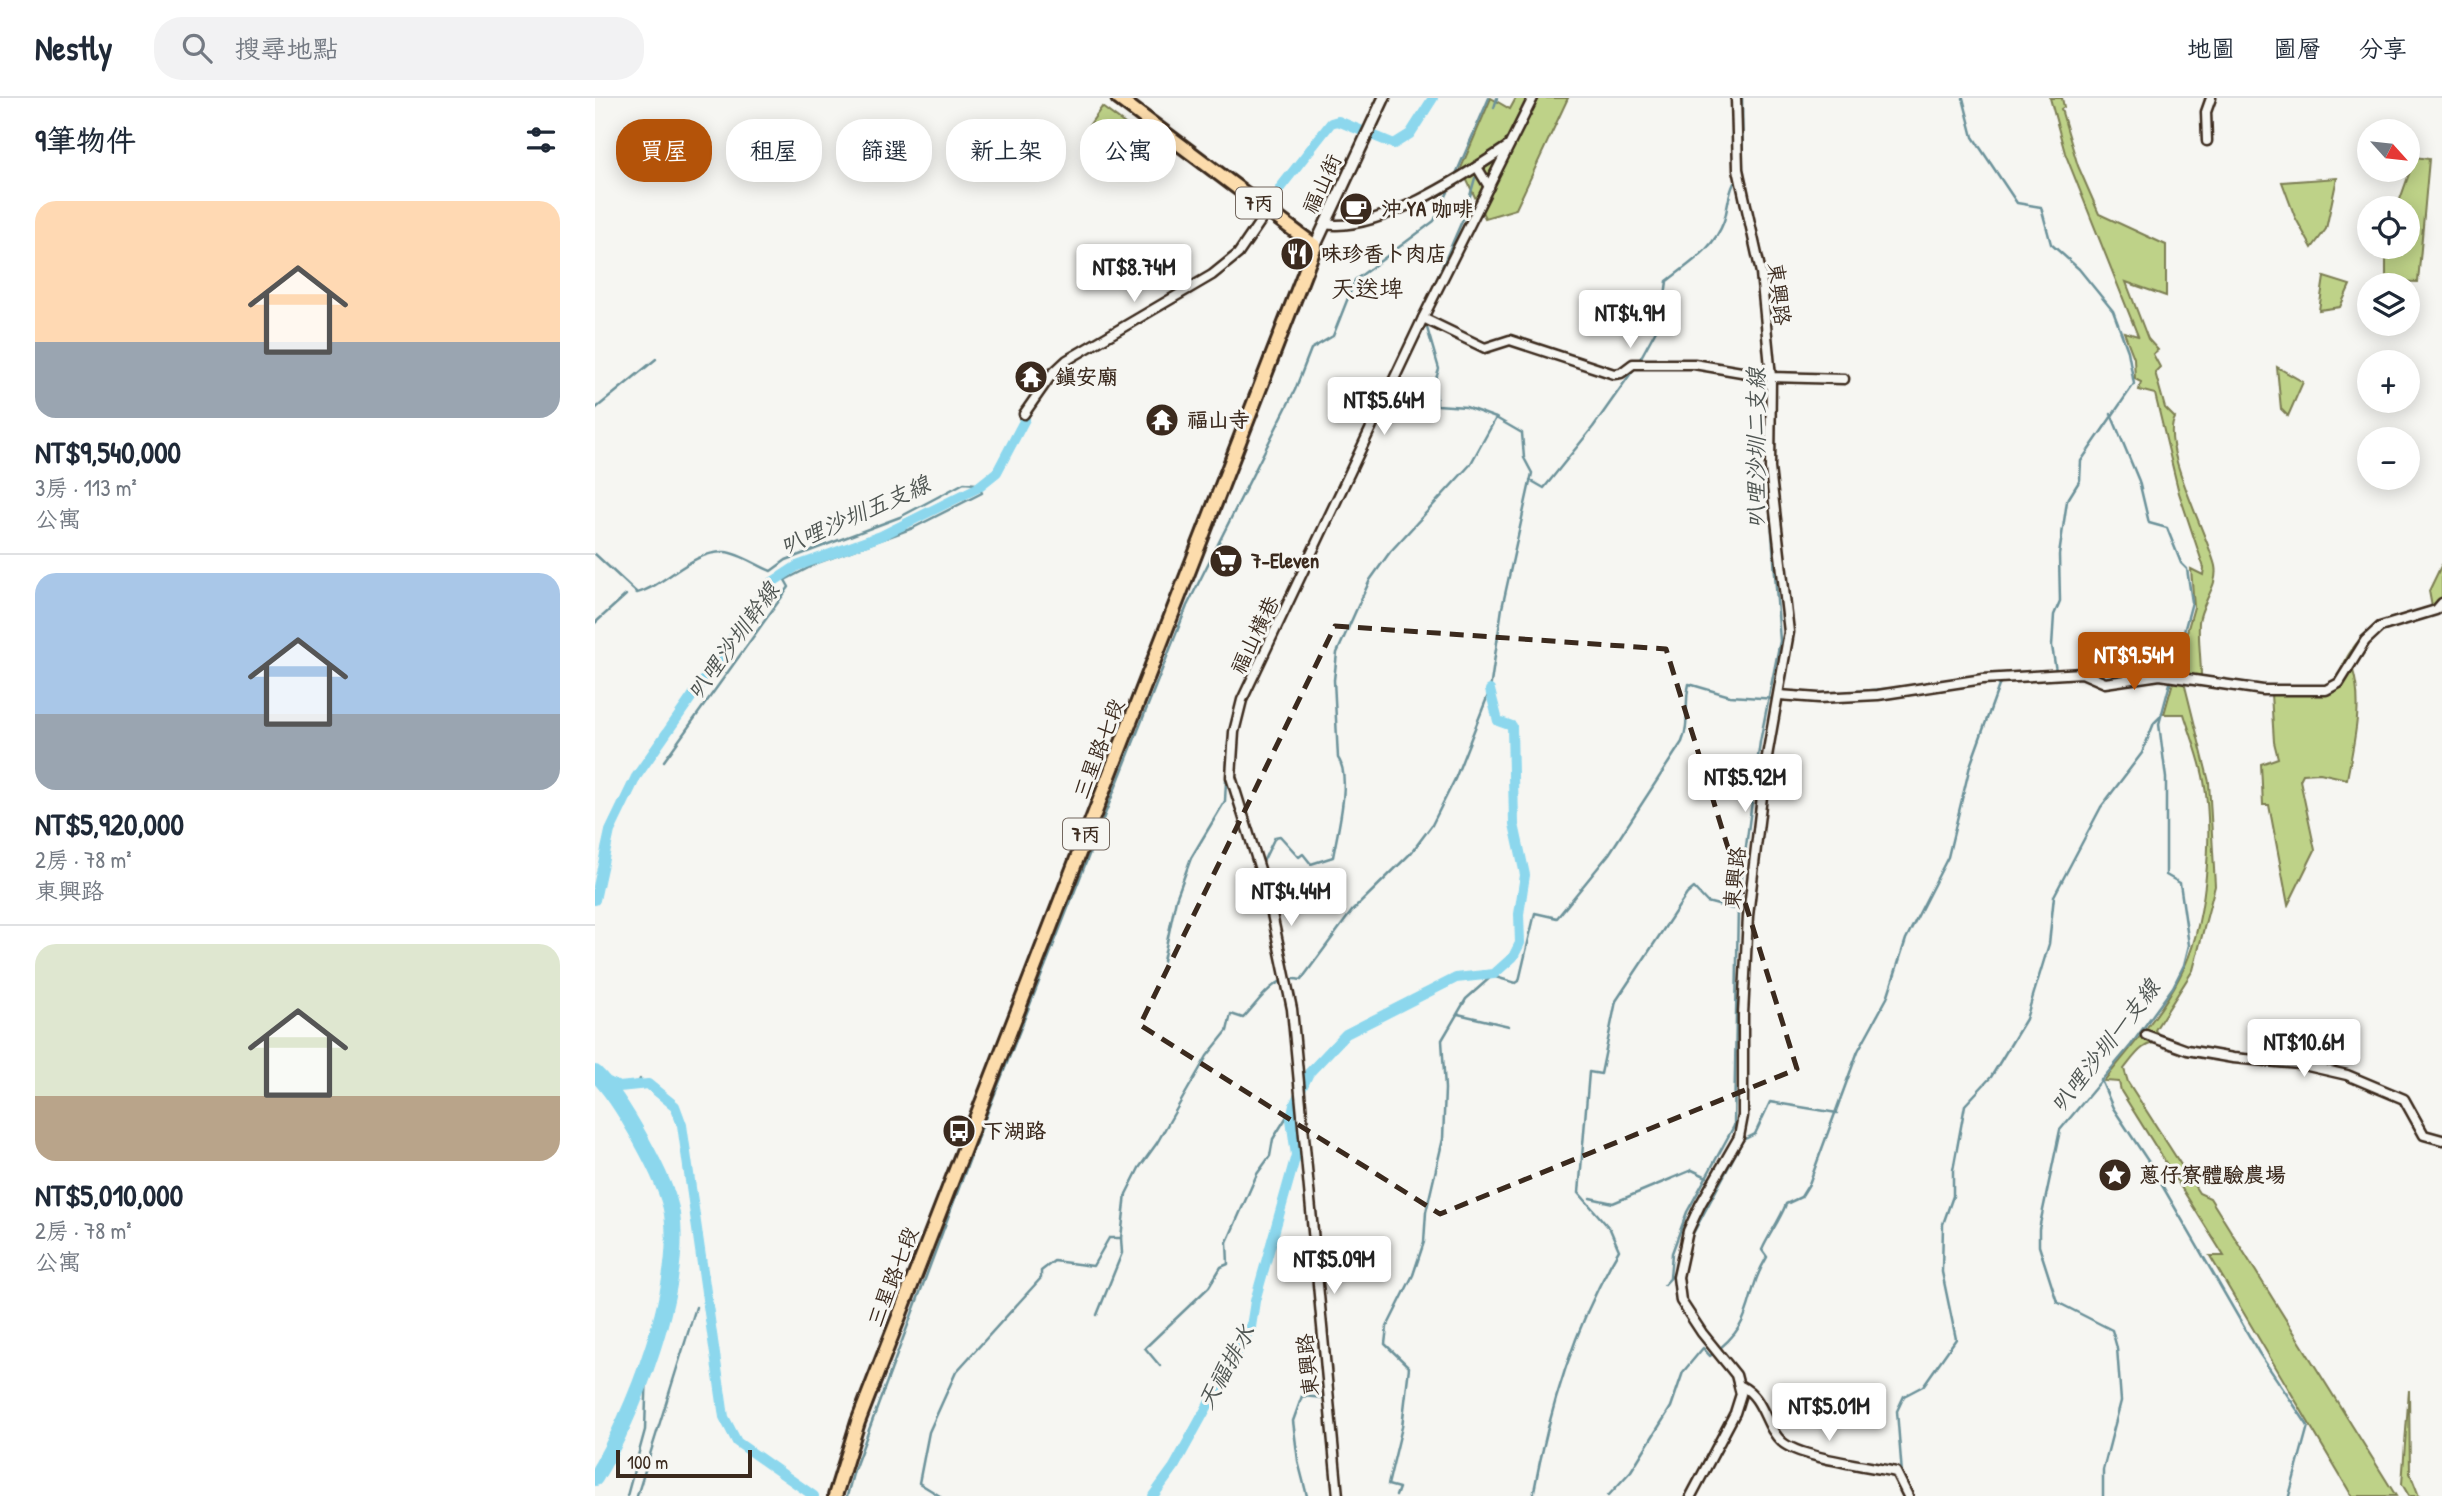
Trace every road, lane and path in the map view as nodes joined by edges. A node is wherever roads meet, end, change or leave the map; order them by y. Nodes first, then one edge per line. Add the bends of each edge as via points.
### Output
1 (1118, 98) edge
2 (1384, 98) edge
3 (1533, 98) edge
4 (1736, 98) edge
5 (2211, 98) edge
6 (2207, 141) dead end
7 (1509, 145) junction
8 (1477, 167) junction
9 (1489, 187) junction
10 (1268, 210) junction
11 (1325, 224) junction
12 (1315, 246) junction
13 (1423, 318) junction
14 (1770, 377) junction
15 (1845, 380) dead end
16 (1024, 414) dead end
17 (2442, 603) edge
18 (1779, 695) junction
19 (1231, 777) joint
20 (2146, 1035) dead end
21 (2442, 1140) edge
22 (1741, 1386) junction
23 (835, 1496) edge
24 (1338, 1496) edge
25 (1691, 1496) edge
26 (1908, 1496) edge

1 - 10 main road, 7丙
2 - 11 street, 福山街
3 - 7 street, 福山橫巷
4 - 14 street, 東興路 via 1738,169 1761,273
5 - 6 street via 2206,111
7 - 8 street
7 - 9 street, 福山橫巷
8 - 9 street
8 - 11 street via 1451,185 1363,222 1343,227
9 - 13 street, 福山橫巷
10 - 12 main road, 7丙
10 - 16 street via 1237,254 1212,275 1067,360
11 - 12 street, 福山街
12 - 23 main road, 三星路七段 / 7丙 via 858,1422
13 - 14 street via 1485,348 1510,340 1614,374 1633,364 1694,364
13 - 19 street, 福山橫巷 via 1242,700
14 - 15 street
14 - 18 street, 東興路 via 1770,468 1789,632
17 - 18 street via 2436,610 2379,627 2339,683 2326,690 2263,690 2160,675 2105,682 2082,673 1983,680 1878,695
18 - 22 street, 東興路 via 1766,762 1748,916 1743,1116 1739,1137 1688,1231 1678,1277 1681,1301 1689,1316
19 - 24 street, 東興路 via 1282,952 1301,1090
20 - 21 street via 2197,1052 2299,1064 2347,1075 2404,1099 2424,1135
22 - 25 street via 1735,1413
22 - 26 street, 東興路 via 1759,1401 1783,1443 1813,1455 1896,1472

